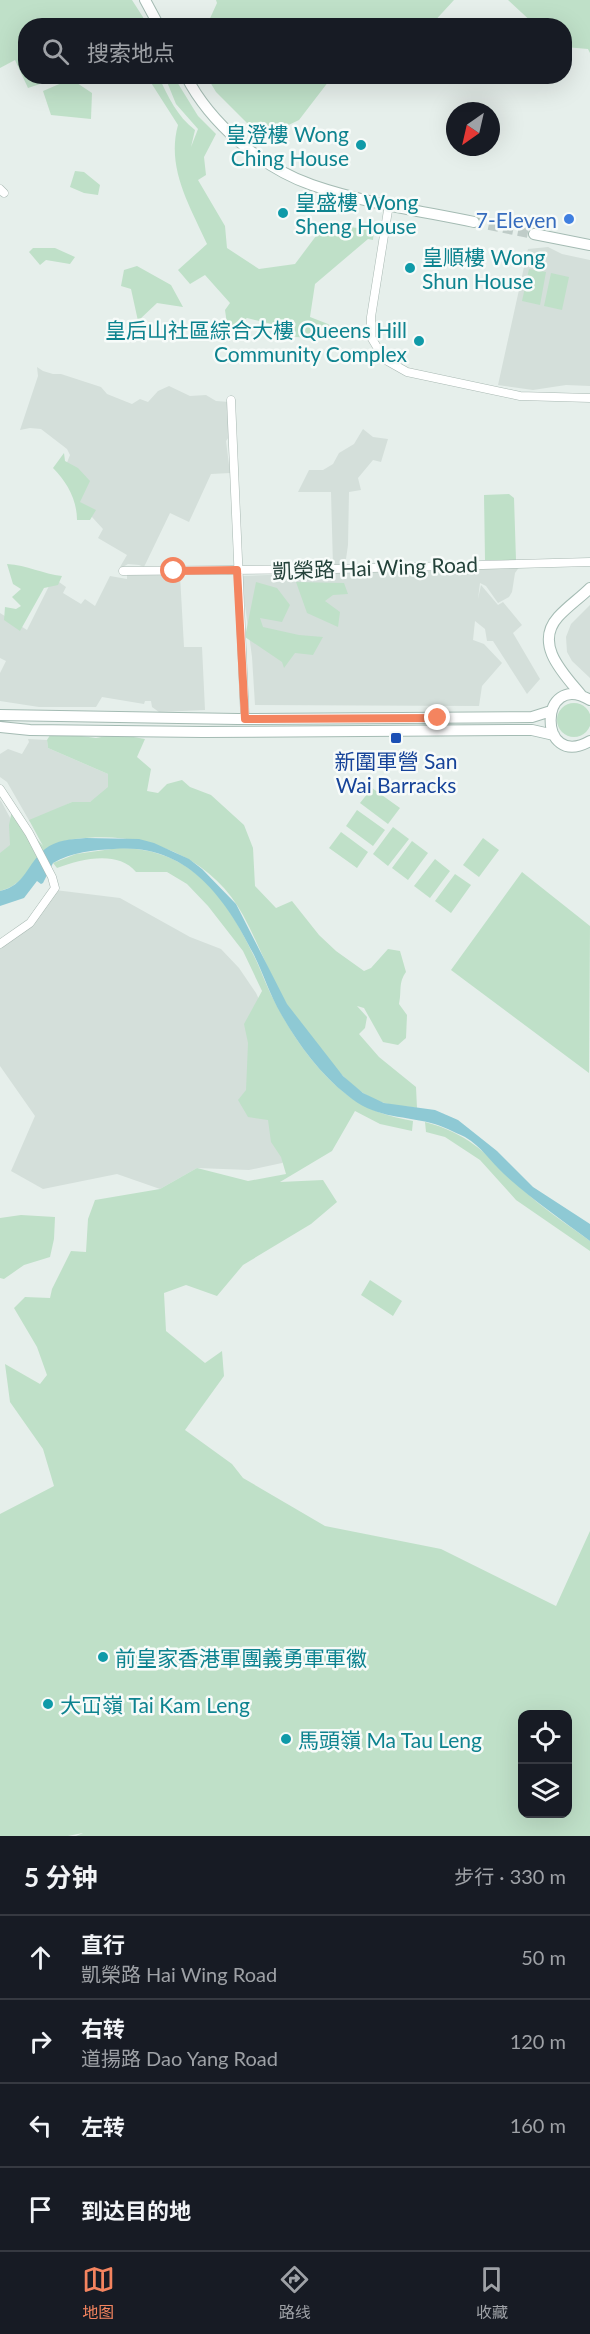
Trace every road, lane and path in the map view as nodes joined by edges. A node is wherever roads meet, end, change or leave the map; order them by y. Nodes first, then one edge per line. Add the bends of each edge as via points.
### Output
1 (145, 0) edge
2 (155, 18) edge
3 (191, 84) edge
4 (389, 204) junction
5 (474, 222) tunnel mouth
6 (534, 234) tunnel mouth
7 (590, 245) edge
8 (590, 398) edge
9 (231, 400) dead end
10 (590, 562) edge
11 (237, 570) junction
12 (123, 571) dead end
13 (590, 588) edge
14 (561, 674) junction
15 (586, 698) edge
16 (559, 700) junction
17 (551, 711) junction
18 (0, 716) edge
19 (245, 719) junction
20 (0, 727) edge
21 (554, 735) junction
22 (590, 741) edge
23 (0, 789) edge
24 (0, 944) edge

1 - 2 main road
3 - 4 main road via 206,110 225,129 279,168 313,185
4 - 5 main road
4 - 8 street via 370,316 371,338 384,358 407,372 520,396
6 - 7 main road
9 - 11 street
10 - 11 street, 凱榮路 Hai Wing Road
11 - 12 street, 凱榮路 Hai Wing Road
11 - 19 street
13 - 14 main road via 551,628 550,644
14 - 15 main road
14 - 16 main road
15 - 16 main road via 571,695
16 - 17 main road
17 - 19 main road via 522,718
17 - 21 main road
18 - 19 main road
20 - 21 main road via 192,732 532,730
21 - 22 main road via 570,746
23 - 24 street via 20,817 55,888 32,921

